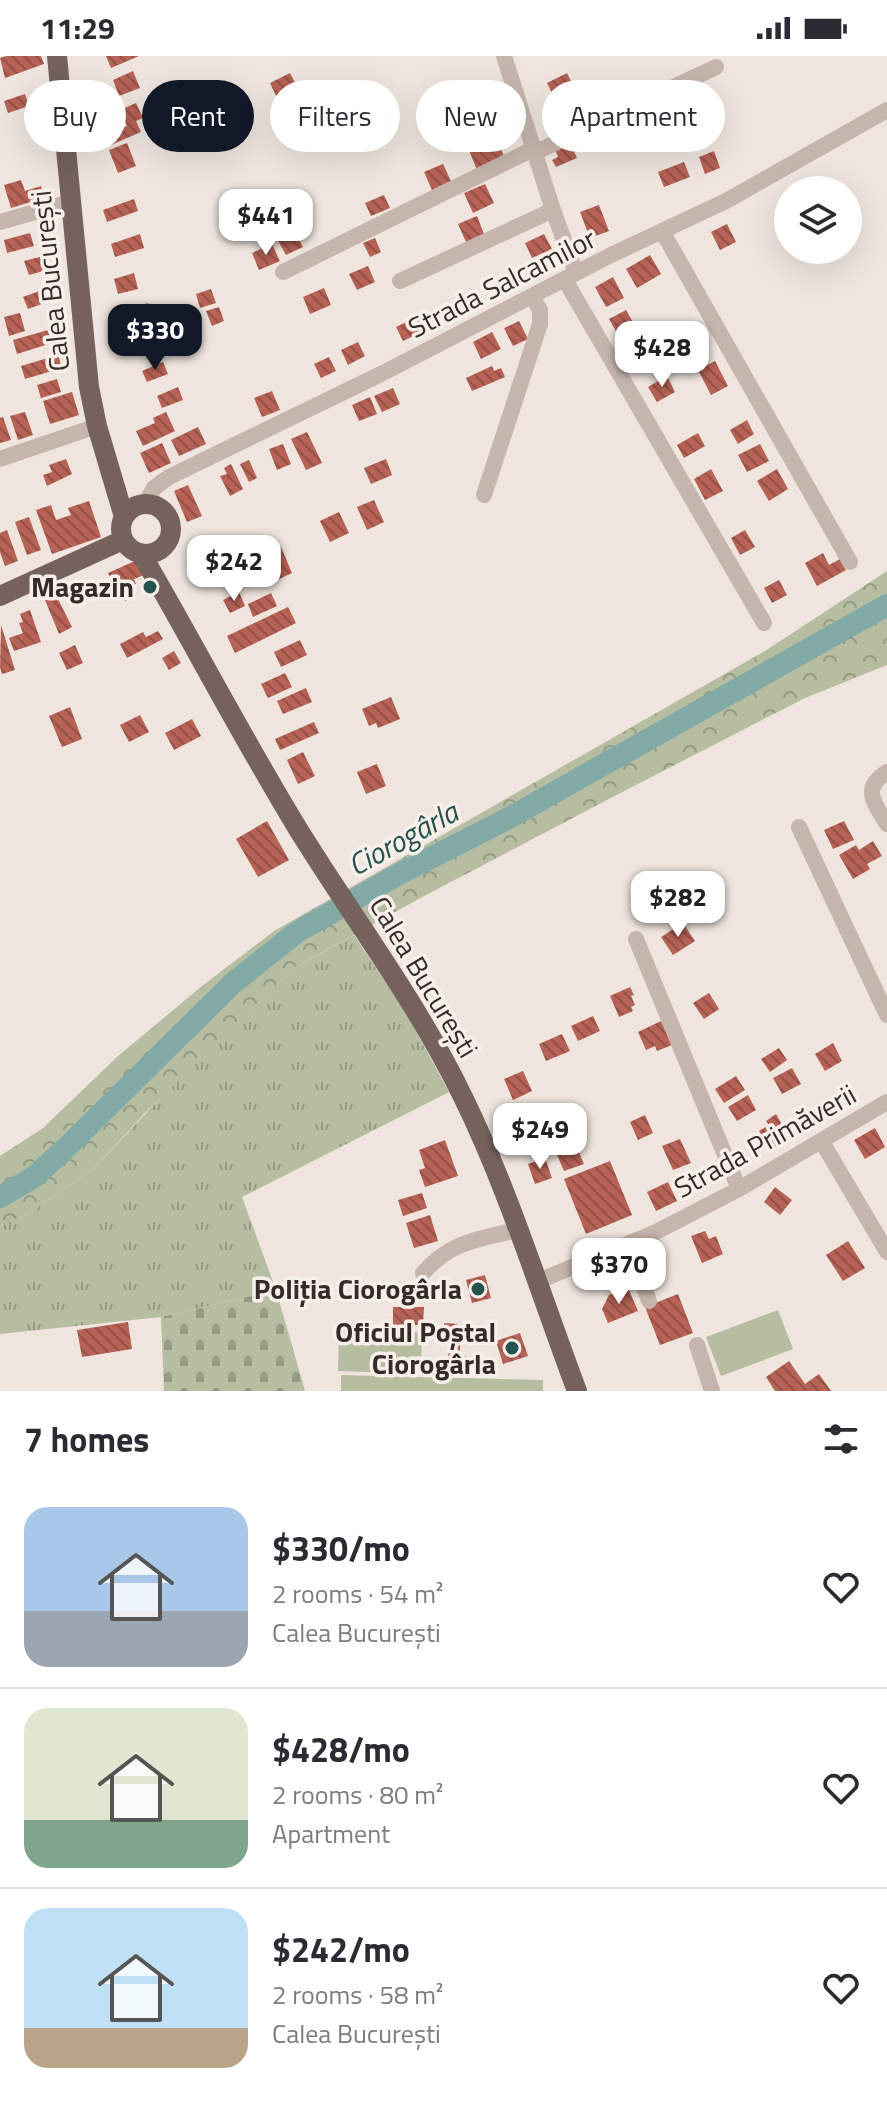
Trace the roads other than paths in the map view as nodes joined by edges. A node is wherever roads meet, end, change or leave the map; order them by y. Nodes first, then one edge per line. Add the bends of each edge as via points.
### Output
1 (57, 56) edge
2 (504, 56) edge
3 (716, 67) dead end
4 (887, 110) edge
5 (534, 151) junction
6 (70, 202) junction
7 (553, 210) junction
8 (0, 222) edge
9 (662, 231) junction
10 (283, 272) dead end
11 (571, 276) junction
12 (400, 281) dead end
13 (532, 296) junction
14 (97, 426) junction
15 (0, 459) edge
16 (484, 495) dead end
17 (136, 509) junction
18 (123, 540) junction
19 (151, 553) junction
20 (850, 562) dead end
21 (0, 596) edge
22 (764, 623) dead end
23 (887, 772) edge
24 (887, 824) edge
25 (799, 827) dead end
26 (636, 939) dead end
27 (887, 1015) edge
28 (887, 1102) edge
29 (822, 1142) junction
30 (739, 1189) junction
31 (516, 1230) junction
32 (628, 1244) junction
33 (887, 1252) edge
34 (423, 1273) dead end
35 (536, 1282) junction
36 (649, 1301) dead end
37 (697, 1345) dead end
38 (577, 1391) edge
39 (712, 1391) edge

1 - 6 main road, Calea București
2 - 5 street
3 - 5 street
4 - 9 street, Strada Salcamilor
5 - 7 street
5 - 10 street
6 - 8 street
6 - 14 main road, Calea București via 83,345
7 - 11 street
7 - 12 street
9 - 11 street, Strada Salcamilor
9 - 20 street
11 - 13 street, Strada Salcamilor
11 - 22 street
13 - 16 street via 540,324
13 - 17 street, Strada Salcamilor via 169,477
14 - 15 street
14 - 17 main road, Calea București
17 - 18 main road via 121,529
17 - 19 main road via 159,507 170,521 170,538
18 - 19 main road via 131,550
18 - 21 main road
19 - 31 main road, Calea București via 177,615 257,760 379,951 464,1099
23 - 24 street via 871,789
25 - 27 street
26 - 30 street
28 - 29 street, Strada Primăverii
29 - 30 street, Strada Primăverii
29 - 33 street
30 - 32 street, Strada Primăverii
31 - 34 street via 446,1251
31 - 35 main road, Calea București
32 - 35 street, Strada Primăverii
32 - 36 street
35 - 38 main road, Calea București
37 - 39 street

